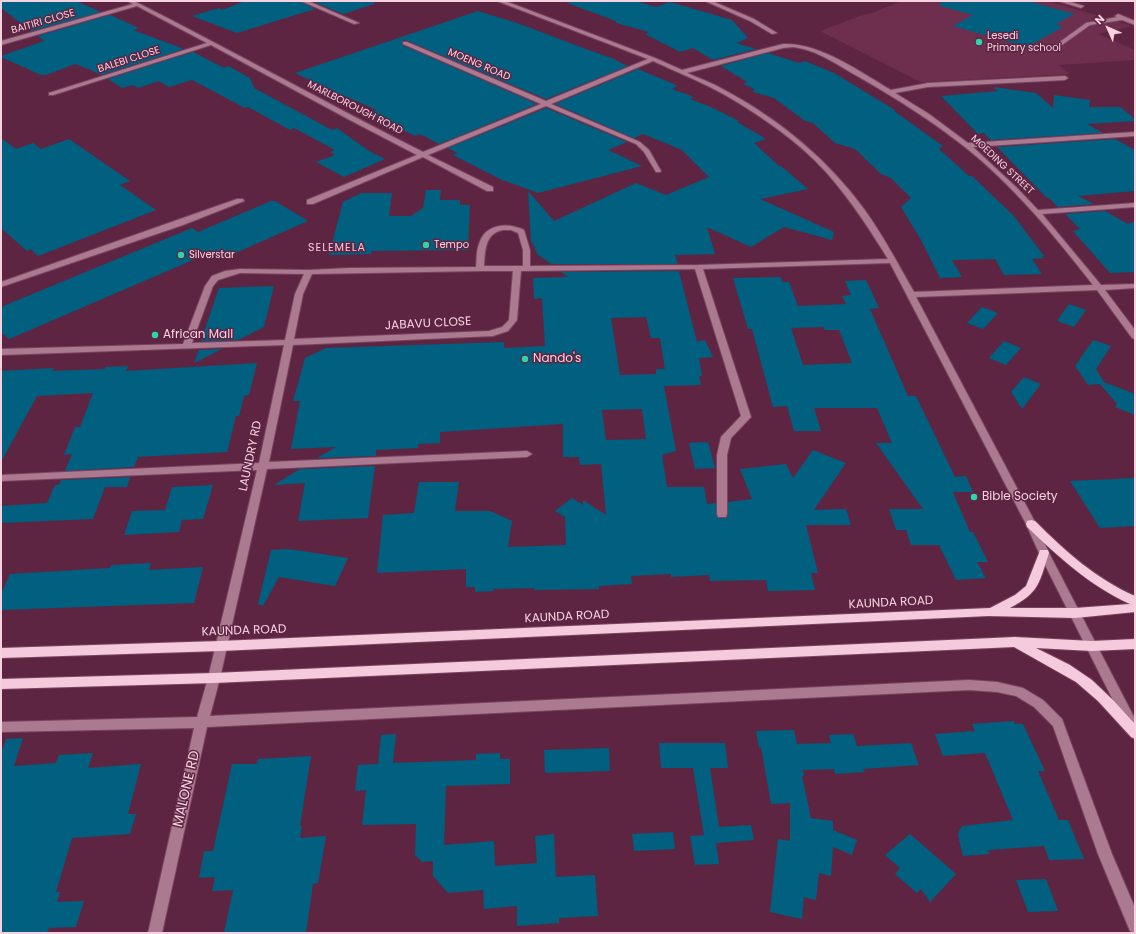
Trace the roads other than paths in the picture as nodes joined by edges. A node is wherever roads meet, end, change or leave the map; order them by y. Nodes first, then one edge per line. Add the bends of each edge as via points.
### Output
1 (130, 1) edge
2 (304, 1) edge
3 (500, 1) edge
4 (708, 1) edge
5 (1061, 1) edge
6 (136, 5) junction
7 (1081, 6) dead end
8 (1116, 15) dead end
9 (1123, 18) junction
10 (356, 23) dead end
11 (1135, 23) edge
12 (774, 33) dead end
13 (1, 43) edge
14 (212, 43) junction
15 (405, 43) dead end
16 (1060, 44) dead end
17 (652, 59) junction
18 (682, 72) junction
19 (1065, 78) dead end
20 (891, 92) junction
21 (51, 94) dead end
22 (547, 104) junction
23 (1135, 134) edge
24 (966, 145) junction
25 (425, 155) junction
26 (658, 171) dead end
27 (490, 189) dead end
28 (240, 201) dead end
29 (310, 202) dead end
30 (1135, 205) edge
31 (1037, 212) junction
32 (893, 261) junction
33 (698, 267) junction
34 (480, 269) junction
35 (521, 269) junction
36 (309, 272) junction
37 (1, 286) edge
38 (1135, 286) edge
39 (1100, 287) junction
40 (910, 294) junction
41 (1135, 336) edge
42 (288, 343) junction
43 (187, 346) junction
44 (1, 352) edge
45 (527, 454) dead end
46 (263, 467) junction
47 (1, 478) edge
48 (722, 514) dead end
49 (1031, 524) junction
50 (1044, 553) junction
51 (1135, 601) edge
52 (1135, 608) edge
53 (989, 612) junction
54 (1075, 613) junction
55 (1015, 642) junction
56 (1135, 644) edge
57 (220, 646) junction
58 (1092, 646) junction
59 (1, 653) edge
60 (214, 678) junction
61 (1, 684) edge
62 (202, 722) junction
63 (1, 727) edge
64 (1135, 732) edge
65 (1135, 926) edge
66 (155, 933) edge

1 - 6 street, MARLBOROUGH ROAD
2 - 10 street
3 - 17 street
4 - 12 street via 752,20
5 - 7 street
6 - 13 street, BAITIRI CLOSE
6 - 14 street, MARLBOROUGH ROAD
8 - 9 street
9 - 11 street
9 - 16 street via 1088,24
14 - 21 street, BALEBI CLOSE
14 - 25 street, MARLBOROUGH ROAD via 350,118
15 - 22 street, MOENG ROAD
17 - 18 street
17 - 22 street
18 - 20 street, MOEDING STREET via 783,46 800,46 817,52
18 - 32 street via 740,101 805,148 861,210
19 - 20 street via 928,85
20 - 24 street, MOEDING STREET via 937,122
22 - 25 street
22 - 26 street, MOENG ROAD via 638,143 647,151
23 - 24 street
24 - 31 street, MOEDING STREET
25 - 27 street, MARLBOROUGH ROAD
25 - 29 street
28 - 37 street
30 - 31 street
31 - 39 street, MOEDING STREET
32 - 33 street
32 - 40 street
33 - 35 street
33 - 48 street via 746,417 726,436 722,455
34 - 35 street
34 - 35 street via 485,237 496,229 511,227 521,232 524,239 528,261
34 - 36 street
35 - 42 street, JABAVU CLOSE via 513,320 505,329 490,334
36 - 42 street, LAUNDRY RD via 299,294
36 - 43 street via 240,271 216,278 209,286
38 - 39 street
39 - 40 street
39 - 41 street, MOEDING STREET
40 - 49 street
42 - 43 street, JABAVU CLOSE
42 - 46 street, LAUNDRY RD
43 - 44 street, JABAVU CLOSE
45 - 46 street
46 - 47 street
46 - 57 street, LAUNDRY RD
49 - 50 street
49 - 51 main road via 1078,568 1096,581
50 - 53 main road via 1031,588 1019,598
50 - 54 street
52 - 54 main road, KAUNDA ROAD
53 - 54 main road, KAUNDA ROAD
53 - 57 main road, KAUNDA ROAD
54 - 58 street
55 - 58 main road
55 - 60 main road
55 - 64 main road via 1081,679
56 - 58 main road
57 - 59 main road, KAUNDA ROAD
57 - 60 street, MALONE RD
58 - 64 street
60 - 61 main road
60 - 62 street, MALONE RD
62 - 63 street
62 - 65 street via 969,685 995,686 1020,691 1033,698 1058,723 1105,854
62 - 66 street, MALONE RD

